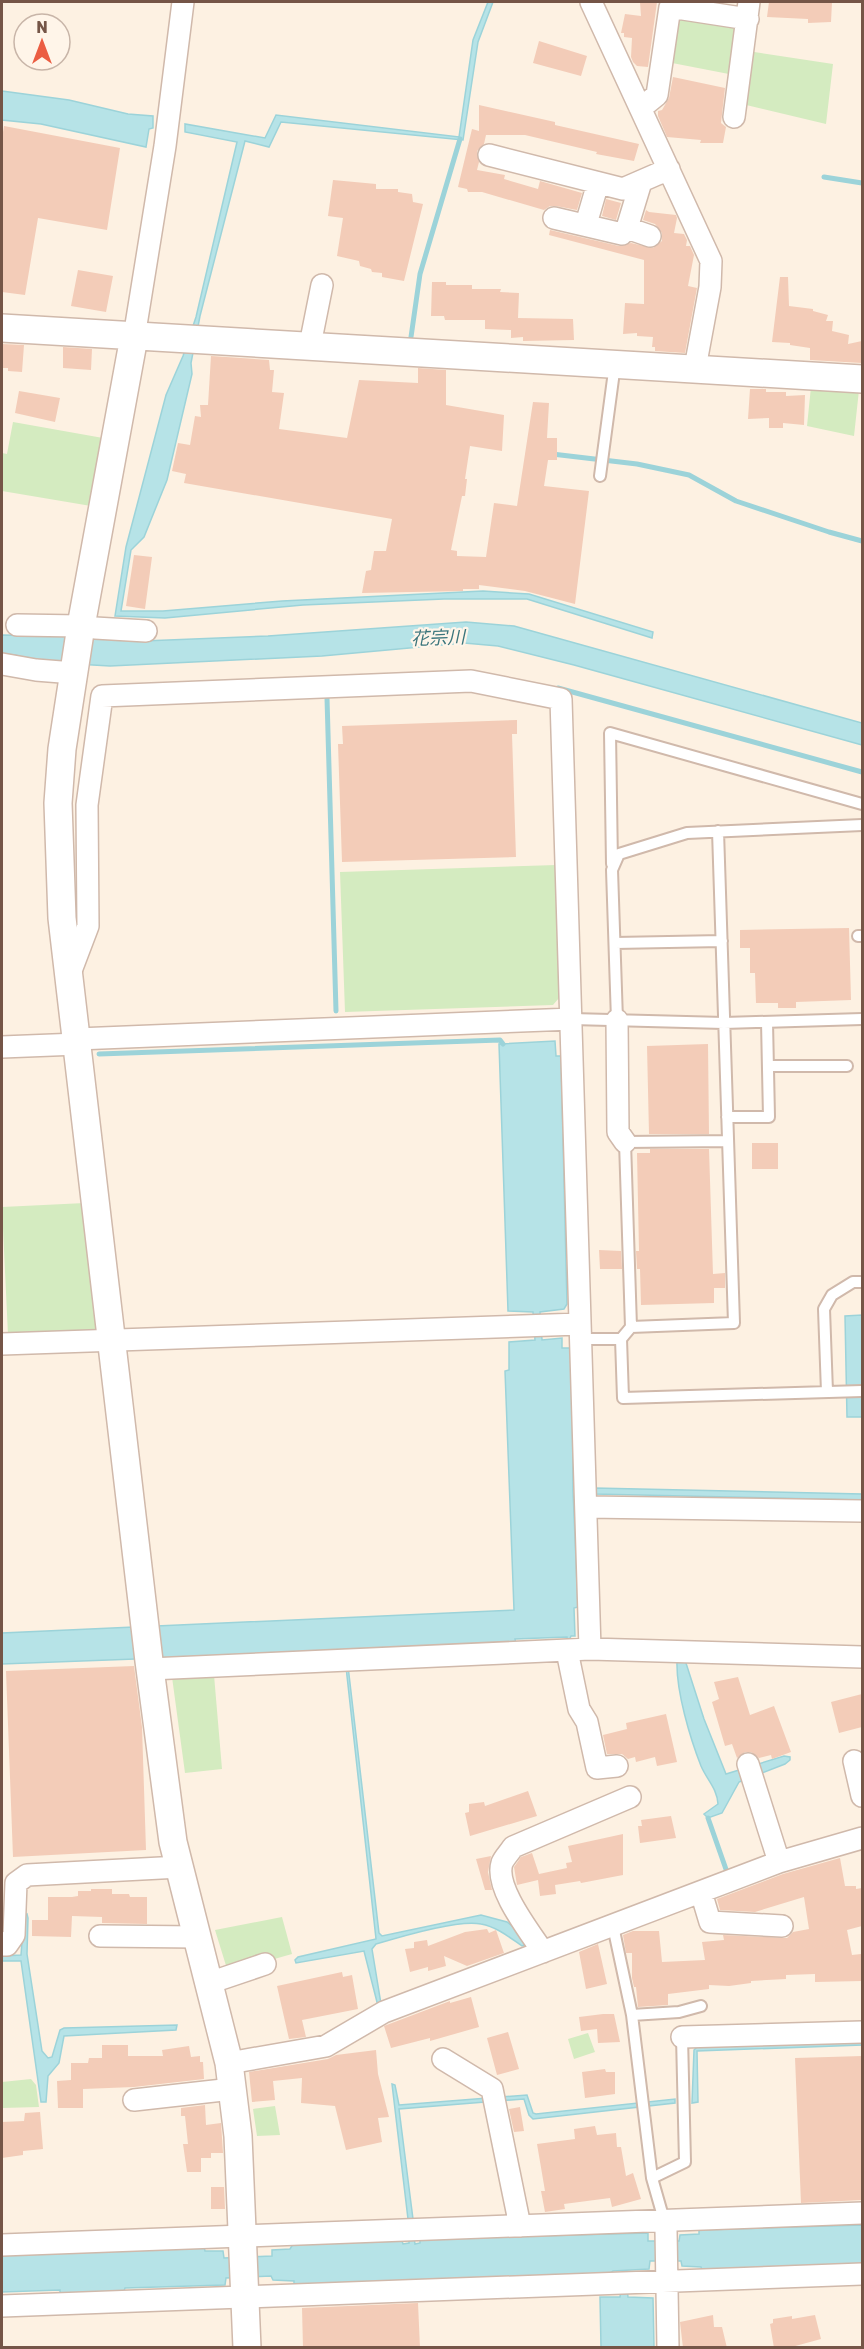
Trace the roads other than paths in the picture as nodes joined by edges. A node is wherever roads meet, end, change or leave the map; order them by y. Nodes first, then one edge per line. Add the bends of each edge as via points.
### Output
1 (183, 2) edge
2 (591, 2) edge
3 (748, 10) edge
4 (640, 108) junction
5 (734, 117) dead end
6 (489, 155) dead end
7 (669, 169) junction
8 (640, 182) junction
9 (598, 183) junction
10 (554, 218) dead end
11 (586, 224) junction
12 (622, 234) dead end
13 (650, 236) dead end
14 (322, 285) dead end
15 (2, 328) edge
16 (135, 331) junction
17 (312, 335) dead end
18 (615, 363) junction
19 (695, 368) junction
20 (862, 379) edge
21 (600, 476) dead end
22 (17, 625) dead end
23 (86, 628) junction
24 (146, 631) dead end
25 (2, 664) edge
26 (74, 670) junction
27 (862, 804) edge
28 (862, 825) edge
29 (718, 831) junction
30 (612, 870) junction
31 (722, 941) junction
32 (615, 943) junction
33 (69, 976) junction
34 (572, 1019) junction
35 (862, 1019) edge
36 (617, 1020) junction
37 (767, 1022) junction
38 (724, 1023) junction
39 (77, 1041) junction
40 (2, 1047) edge
41 (847, 1065) dead end
42 (768, 1066) junction
43 (727, 1117) junction
44 (625, 1142) junction
45 (728, 1142) junction
46 (862, 1282) edge
47 (631, 1327) junction
48 (580, 1332) junction
49 (621, 1339) junction
50 (112, 1340) junction
51 (2, 1344) edge
52 (862, 1391) edge
53 (826, 1392) junction
54 (587, 1507) junction
55 (862, 1511) edge
56 (590, 1649) junction
57 (567, 1651) junction
58 (862, 1657) edge
59 (149, 1665) junction
60 (854, 1761) dead end
61 (748, 1764) dead end
62 (616, 1766) dead end
63 (862, 1796) edge
64 (630, 1797) dead end
65 (862, 1838) edge
66 (779, 1862) junction
67 (180, 1867) junction
68 (701, 1892) junction
69 (613, 1926) junction
70 (782, 1926) dead end
71 (100, 1936) dead end
72 (197, 1937) junction
73 (2, 1945) edge
74 (543, 1952) junction
75 (265, 1964) dead end
76 (209, 1983) junction
77 (701, 2006) dead end
78 (632, 2014) junction
79 (862, 2032) edge
80 (682, 2037) joint
81 (443, 2059) dead end
82 (231, 2076) junction
83 (134, 2100) dead end
84 (652, 2178) junction
85 (862, 2213) edge
86 (665, 2225) junction
87 (520, 2226) junction
88 (243, 2236) junction
89 (2, 2245) edge
90 (862, 2274) edge
91 (666, 2277) junction
92 (245, 2292) junction
93 (2, 2306) edge
94 (247, 2348) edge
95 (668, 2348) edge

1 - 16 street
2 - 4 street
3 - 4 street via 670,7 657,95
3 - 5 street
4 - 7 street
6 - 9 street
7 - 8 street
7 - 19 street via 711,261
8 - 9 street via 623,189
8 - 13 street via 627,228
9 - 11 street
10 - 11 street
11 - 12 street
14 - 17 street
15 - 16 street
16 - 18 street
16 - 23 street
18 - 19 street
18 - 21 lane
19 - 20 street
22 - 23 street
23 - 24 street
23 - 26 street
25 - 26 street via 36,670
26 - 33 street via 58,803 62,918
27 - 30 lane via 610,733
28 - 29 lane
29 - 30 lane via 687,833 619,854
29 - 31 lane
30 - 32 lane
31 - 32 lane
31 - 38 lane
32 - 36 lane
33 - 34 street via 88,926 87,805 102,696 471,681 561,699
33 - 39 street
34 - 36 lane
34 - 39 street
34 - 48 street
35 - 37 lane
36 - 38 lane
36 - 44 street via 618,1132
37 - 38 lane
37 - 42 lane
38 - 43 lane
39 - 40 street
39 - 50 street
41 - 42 lane
42 - 43 lane via 769,1117
43 - 45 lane
44 - 45 lane
44 - 47 lane
45 - 47 lane via 734,1323
46 - 53 lane via 853,1282 832,1295 824,1309
47 - 49 lane
48 - 49 lane
48 - 50 street
48 - 54 street
49 - 53 lane via 623,1398
50 - 51 street
50 - 59 street
52 - 53 lane
54 - 55 street
54 - 56 street
56 - 57 street
56 - 58 street
57 - 59 street
57 - 62 street via 597,1768
59 - 67 street via 173,1842
60 - 63 street
61 - 66 street
64 - 74 street via 513,1847 502,1863 503,1883 511,1902
65 - 66 street
66 - 68 street
67 - 72 street
67 - 73 street via 27,1875 16,1883 14,1935 7,1945
68 - 69 street
68 - 70 street via 710,1922
69 - 74 street
69 - 78 lane
71 - 72 street
72 - 76 street
74 - 82 street via 384,2012 326,2046
75 - 76 street
76 - 82 street
77 - 78 lane via 679,2012
78 - 84 lane
79 - 80 street
80 - 84 lane via 685,2162
81 - 87 street via 492,2089
82 - 83 street
82 - 88 street
84 - 86 lane
85 - 86 street
86 - 87 street
86 - 91 street
87 - 88 street
88 - 89 street
88 - 92 street
90 - 91 street
91 - 92 street
91 - 95 street
92 - 93 street
92 - 94 street

